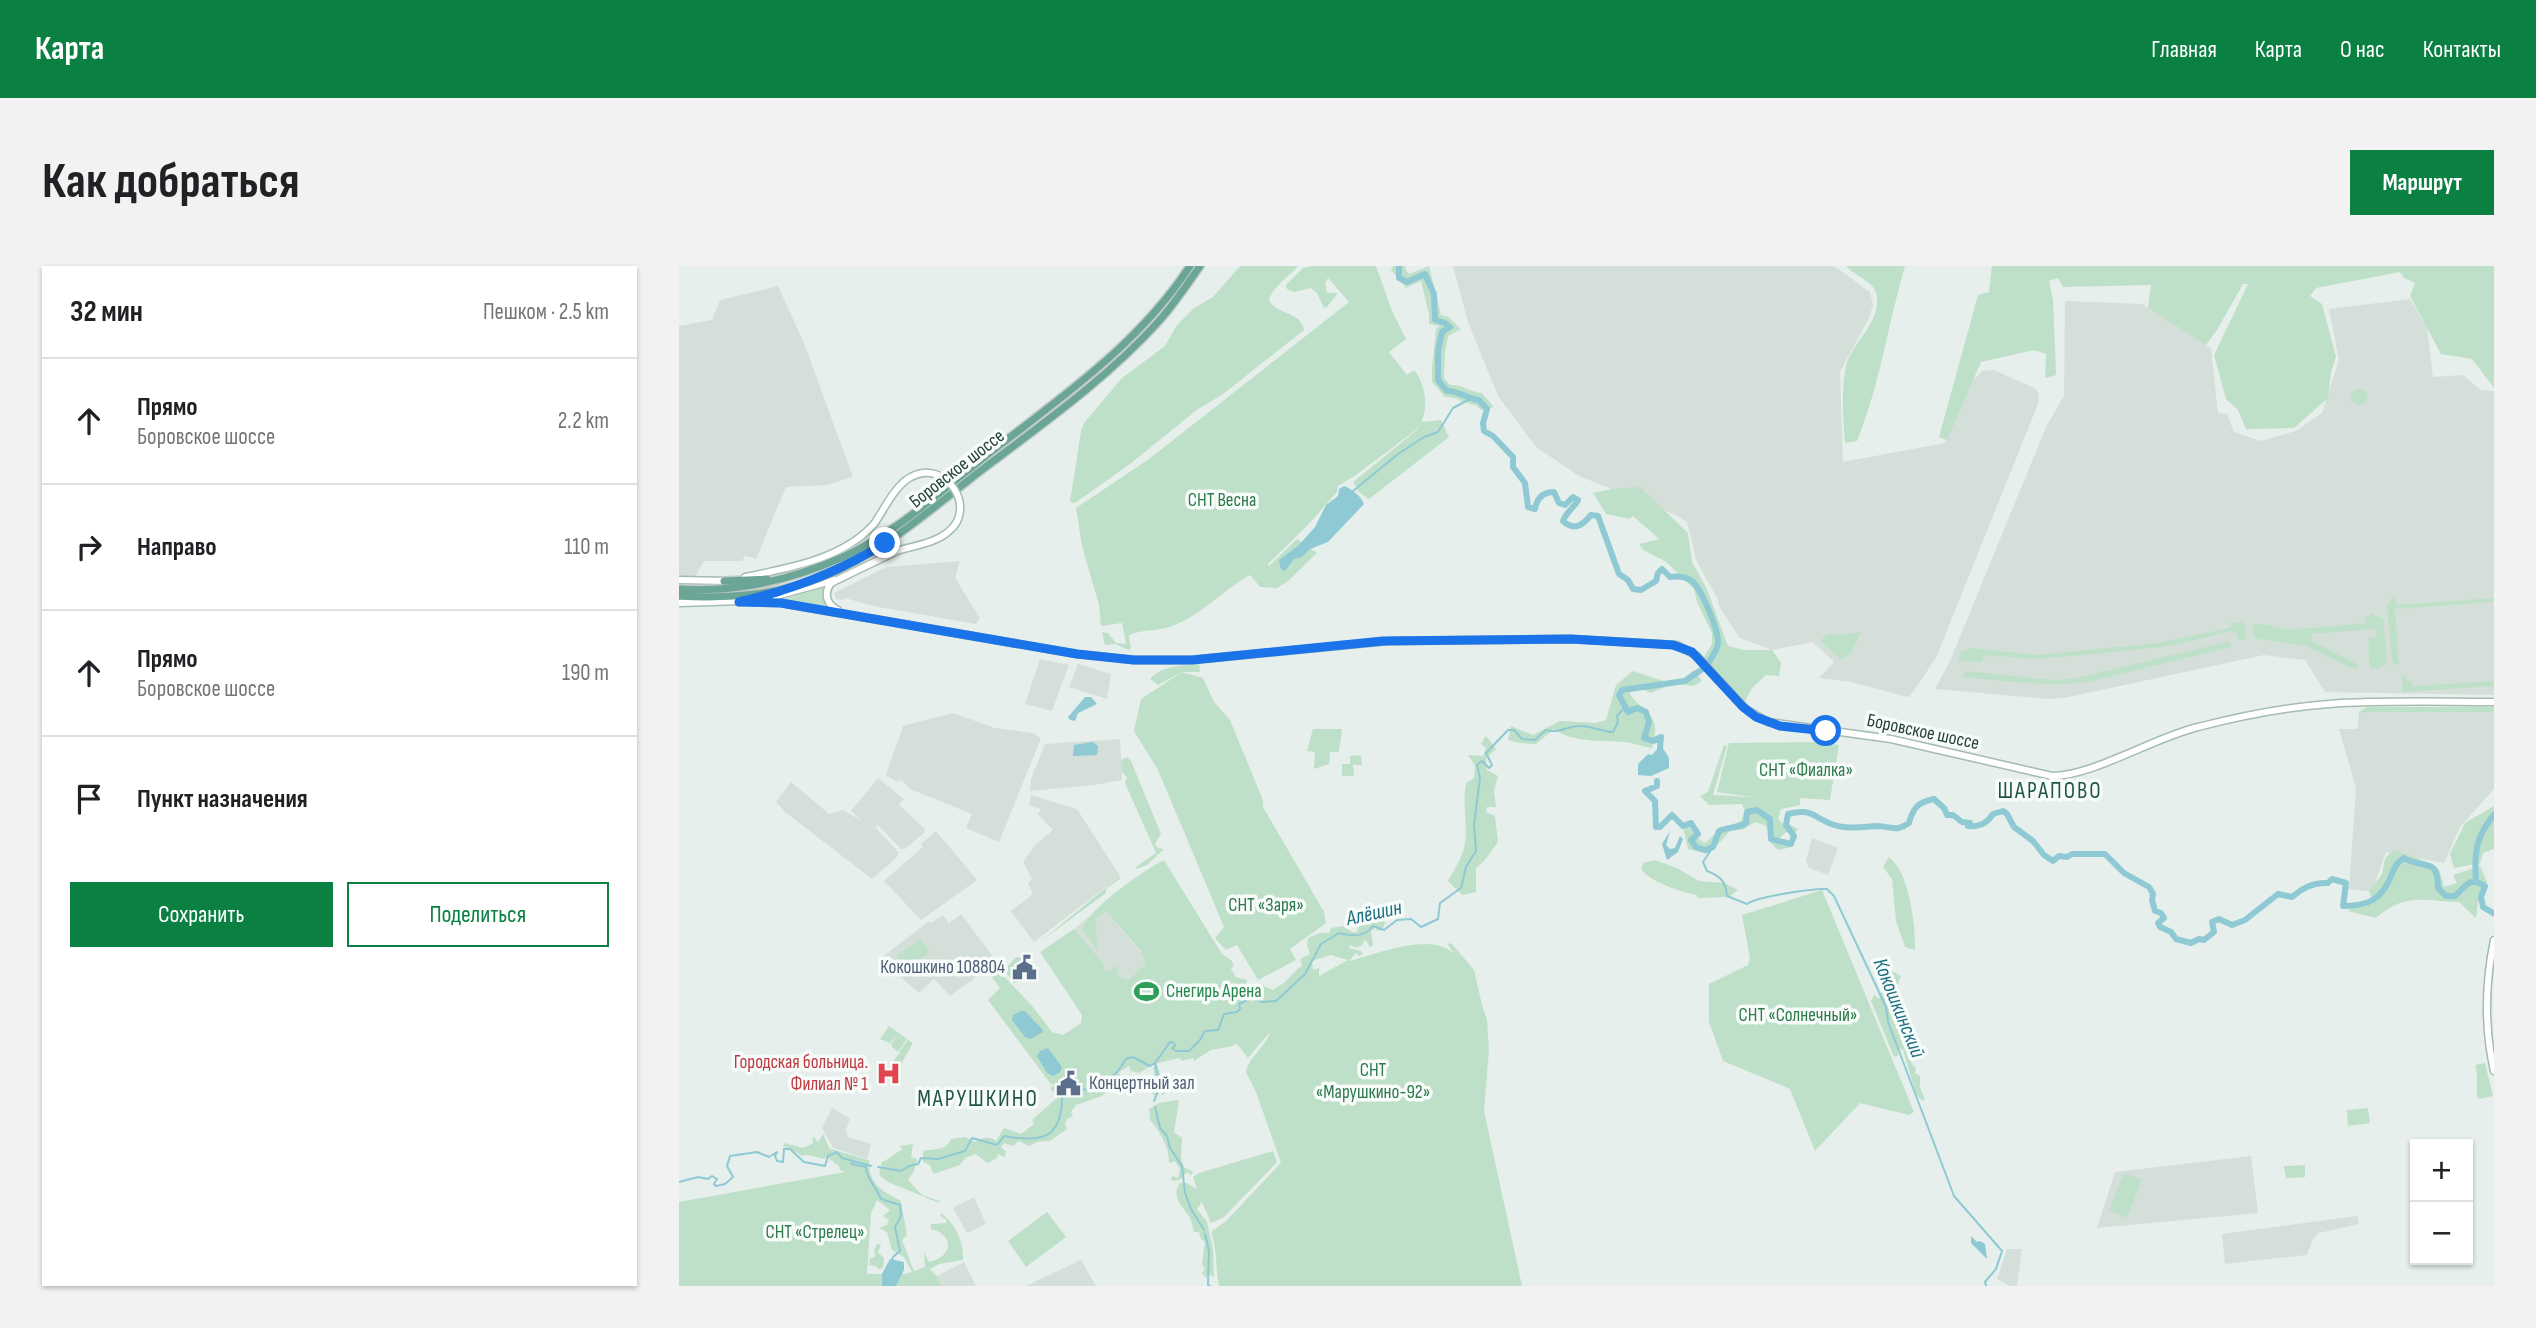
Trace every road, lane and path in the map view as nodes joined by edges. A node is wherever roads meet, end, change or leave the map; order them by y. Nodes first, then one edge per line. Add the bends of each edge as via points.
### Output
1 (1190, 266) edge
2 (1200, 266) edge
3 (802, 573) junction
4 (679, 580) edge
5 (835, 580) junction
6 (724, 581) junction
7 (797, 586) junction
8 (679, 589) edge
9 (679, 596) edge
10 (739, 602) junction
11 (679, 603) edge
12 (860, 617) junction
13 (2494, 702) edge
14 (2494, 940) edge
15 (2494, 962) edge
16 (2494, 1049) edge
17 (2494, 1071) edge

1 - 3 main road, Боровское шоссе via 1148,321 1087,378 888,532 844,557
2 - 7 main road, Боровское шоссе via 1166,313 1110,369 892,538 842,569
3 - 6 main road
3 - 8 main road, Боровское шоссе via 746,587
4 - 6 main road
5 - 6 main road, bridge via 952,528 960,509 953,485 935,474 911,477 856,540 812,561
5 - 10 main road
5 - 12 main road via 827,590 829,603
7 - 9 main road, Боровское шоссе via 733,595
7 - 10 main road
10 - 11 main road
10 - 12 main road, Боровское шоссе
12 - 13 main road, Боровское шоссе via 1134,660 1192,660 1383,641 1557,639 1678,645 1700,659 1744,708 1768,722 1892,739 2052,776 2079,771 2198,727 2302,708
14 - 17 main road via 2487,980
15 - 16 main road

